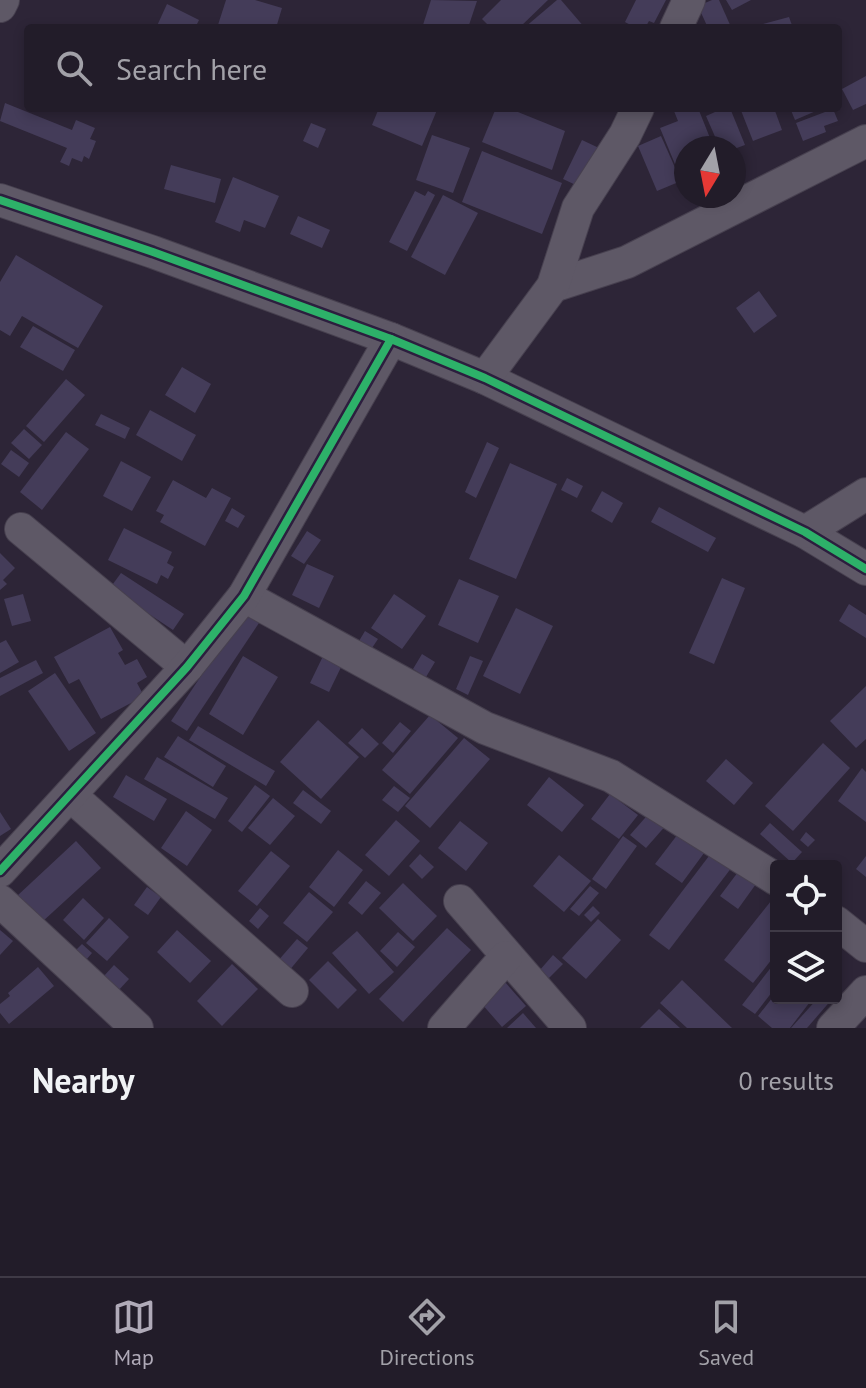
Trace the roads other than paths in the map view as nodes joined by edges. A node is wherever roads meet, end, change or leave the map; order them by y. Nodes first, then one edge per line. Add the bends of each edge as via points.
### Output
1 (3, 0) edge
2 (689, 0) edge
3 (0, 6) edge
4 (678, 24) edge
5 (636, 112) edge
6 (866, 141) edge
7 (1, 203) edge
8 (553, 286) junction
9 (391, 339) junction
10 (485, 378) junction
11 (866, 494) edge
12 (21, 529) dead end
13 (805, 532) junction
14 (866, 569) edge
15 (244, 596) junction
16 (187, 667) junction
17 (70, 795) junction
18 (0, 871) edge
19 (770, 875) edge
20 (0, 901) edge
21 (460, 901) dead end
22 (842, 927) edge
23 (866, 946) edge
24 (506, 957) junction
25 (292, 991) dead end
26 (866, 992) edge
27 (137, 1028) edge
28 (444, 1028) edge
29 (570, 1028) edge
30 (833, 1028) edge

1 - 3 street
2 - 4 street
5 - 8 street via 578,208
6 - 8 street via 627,262
7 - 9 street
8 - 10 street
9 - 10 street
9 - 15 street
10 - 13 street
11 - 13 street
12 - 16 street
13 - 14 street
15 - 16 street
15 - 19 street via 485,728 611,776
16 - 17 street
17 - 18 street
17 - 25 street
20 - 27 street
21 - 24 street
22 - 23 street
24 - 28 street
24 - 29 street
26 - 30 street

